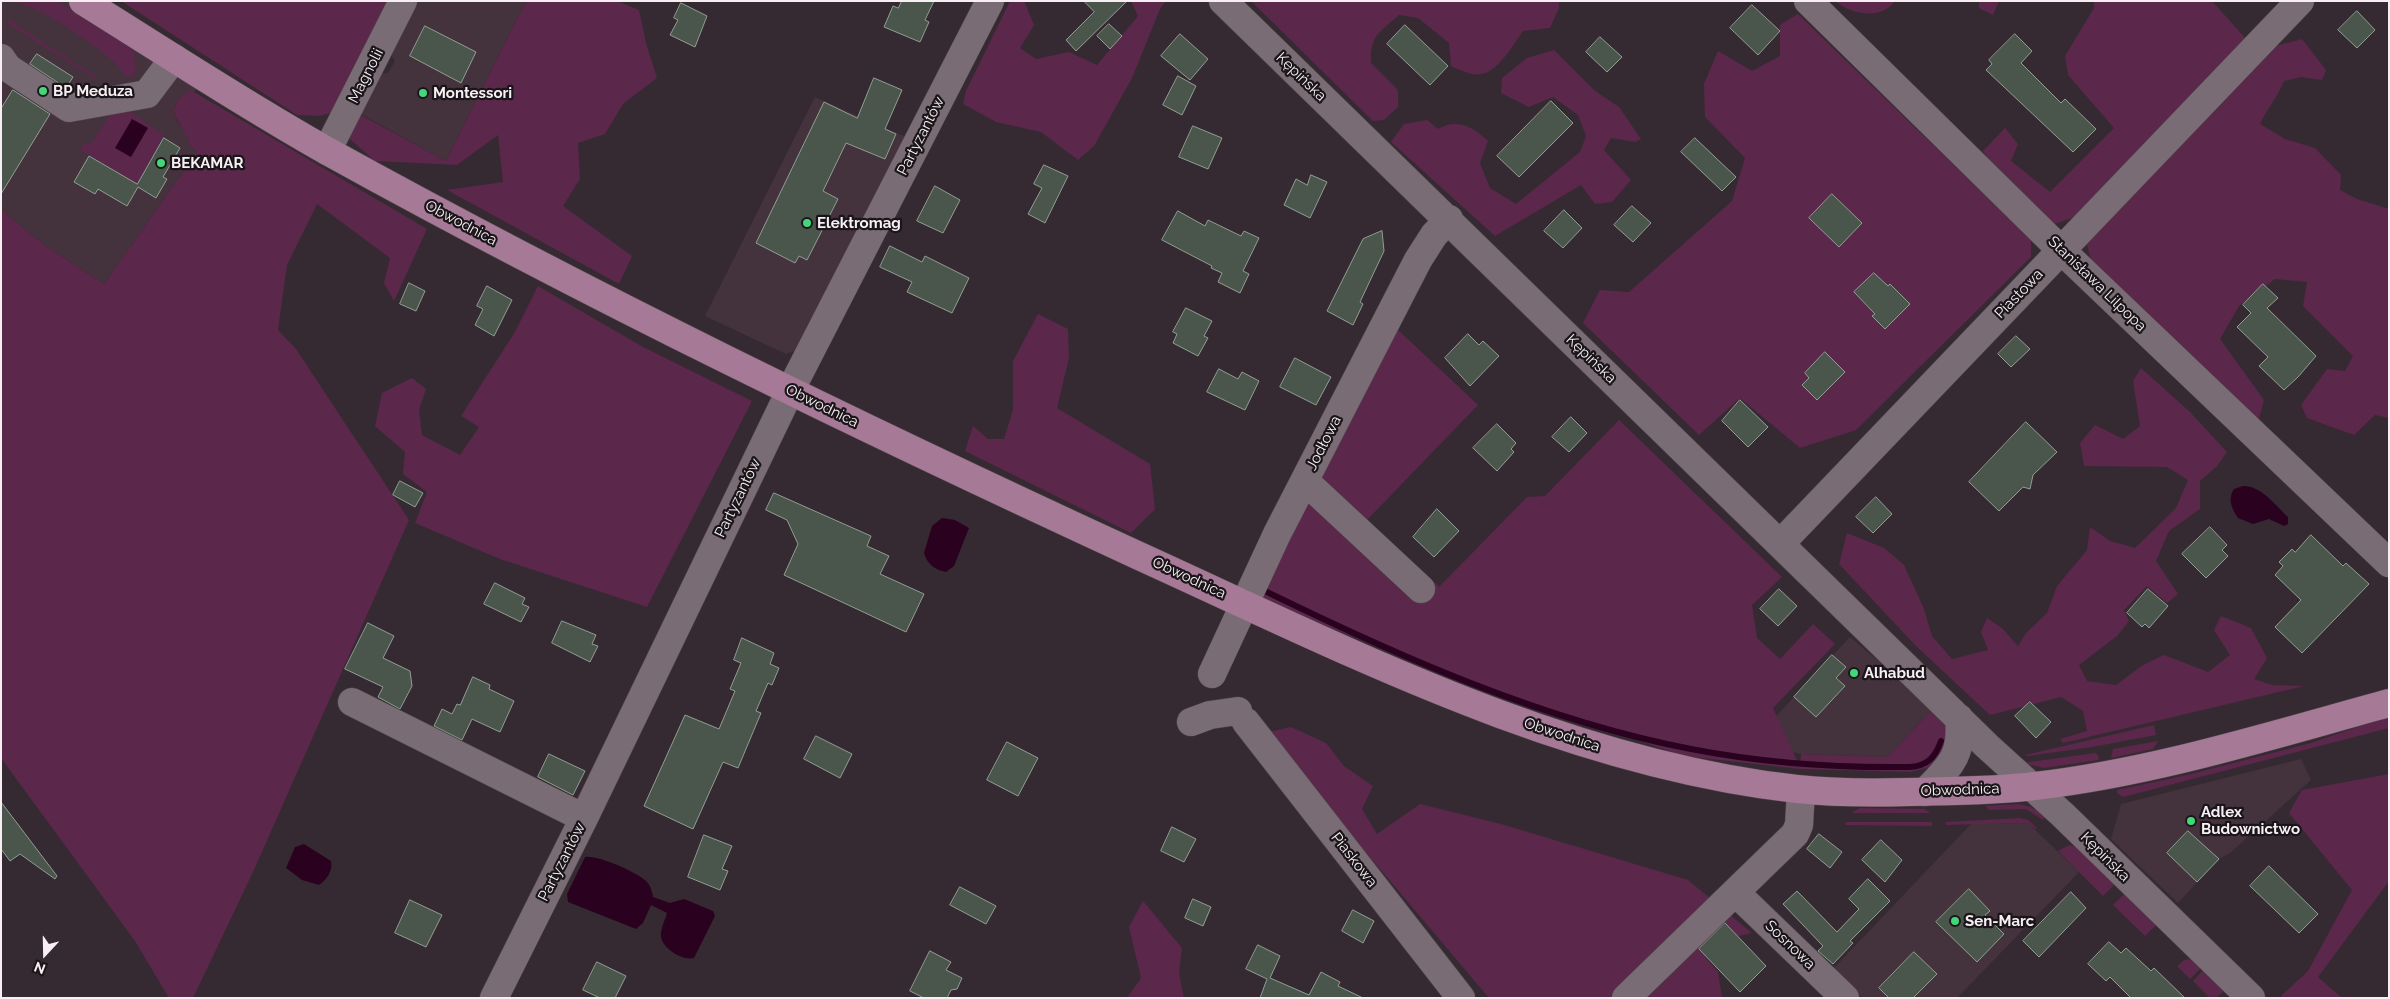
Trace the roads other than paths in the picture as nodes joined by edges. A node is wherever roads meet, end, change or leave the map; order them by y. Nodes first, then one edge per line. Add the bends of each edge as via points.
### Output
1 (83, 1) edge
2 (403, 1) edge
3 (990, 1) edge
4 (1223, 1) edge
5 (1808, 1) edge
6 (2300, 1) edge
7 (1, 58) edge
8 (174, 58) junction
9 (327, 151) junction
10 (1448, 219) junction
11 (2061, 250) junction
12 (790, 391) junction
13 (1305, 481) junction
14 (1780, 544) junction
15 (2389, 563) edge
16 (1421, 589) dead end
17 (1243, 603) junction
18 (1212, 674) dead end
19 (352, 702) dead end
20 (2389, 703) edge
21 (1958, 718) junction
22 (1191, 722) dead end
23 (2033, 786) junction
24 (1801, 790) junction
25 (1925, 792) junction
26 (584, 818) junction
27 (1736, 893) junction
28 (494, 998) edge
29 (1461, 998) edge
30 (1626, 998) edge
31 (1846, 998) edge
32 (2251, 998) edge

1 - 8 main road, Obwodnica
2 - 9 street, Magnolii
3 - 12 street, Partyzantów
4 - 10 street, Kępińska
5 - 11 street, Stanisława Lilpopa
6 - 11 street, Piastowa
7 - 8 street via 8,68 70,108 147,94
8 - 9 main road, Obwodnica
9 - 12 main road, Obwodnica via 634,315
10 - 13 street, Jodłowa via 1418,260
10 - 14 street, Kępińska
11 - 14 street, Piastowa
11 - 15 street, Stanisława Lilpopa
12 - 17 main road, Obwodnica via 1019,501
12 - 26 street, Partyzantów
13 - 16 street
13 - 17 street, Jodłowa
14 - 21 street, Kępińska
17 - 18 street, Jodłowa
17 - 24 main road, Obwodnica via 1447,694 1580,742 1674,767
19 - 26 street
20 - 23 main road, Obwodnica via 2170,762
21 - 23 street, Kępińska
21 - 25 street via 1960,737 1956,756
22 - 29 street, Piaskowa via 1210,715 1242,716
23 - 25 main road, Obwodnica
23 - 32 street, Kępińska
24 - 25 main road, Obwodnica
24 - 27 street via 1797,831
26 - 28 street, Partyzantów
27 - 30 street
27 - 31 street, Sosnowa

